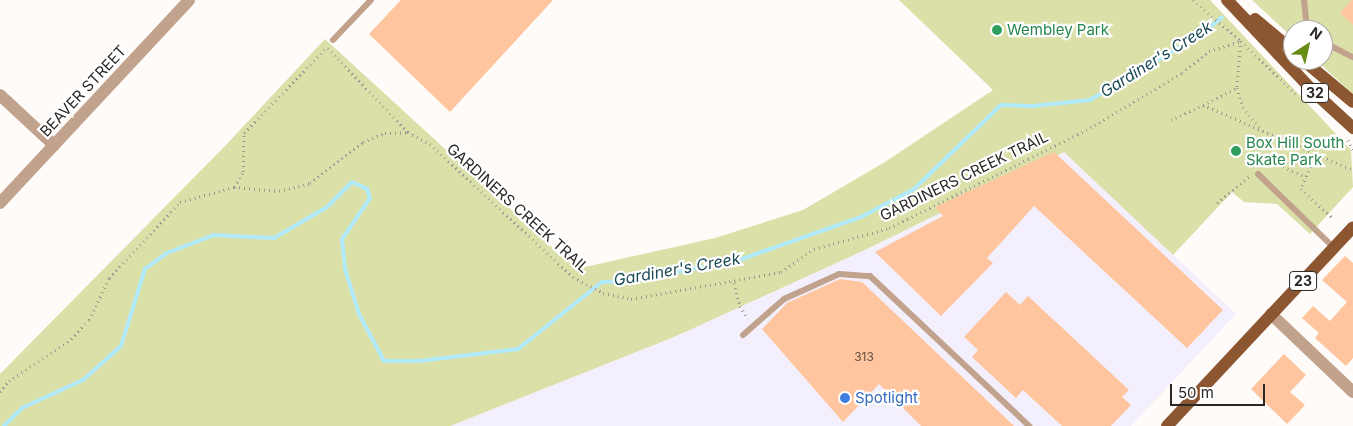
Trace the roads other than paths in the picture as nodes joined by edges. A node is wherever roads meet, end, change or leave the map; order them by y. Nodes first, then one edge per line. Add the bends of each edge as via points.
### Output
1 (189, 0) edge
2 (371, 0) edge
3 (1227, 0) edge
4 (1232, 0) edge
5 (1304, 0) edge
6 (1306, 20) edge
7 (333, 40) road end
8 (1283, 43) edge
9 (1333, 49) edge
10 (1353, 57) edge
11 (1318, 70) edge
12 (0, 95) edge
13 (1353, 102) edge
14 (1347, 131) edge
15 (54, 145) junction
16 (1258, 174) dead end
17 (0, 203) edge
18 (1353, 227) edge
19 (1334, 248) junction
20 (1271, 314) junction
21 (743, 335) dead end
22 (1353, 392) edge
23 (1029, 426) edge
24 (1168, 426) edge

1 - 15 street, BEAVER STREET
2 - 7 lane
3 - 14 main road, 32
4 - 8 main road
5 - 6 lane
9 - 10 lane
11 - 13 main road, 32
12 - 15 street
15 - 17 street, BEAVER STREET
16 - 19 lane
18 - 19 main road, 23
19 - 20 main road, 23
20 - 22 street
20 - 24 main road, 23
21 - 23 lane via 784,300 831,277 839,274 870,276

